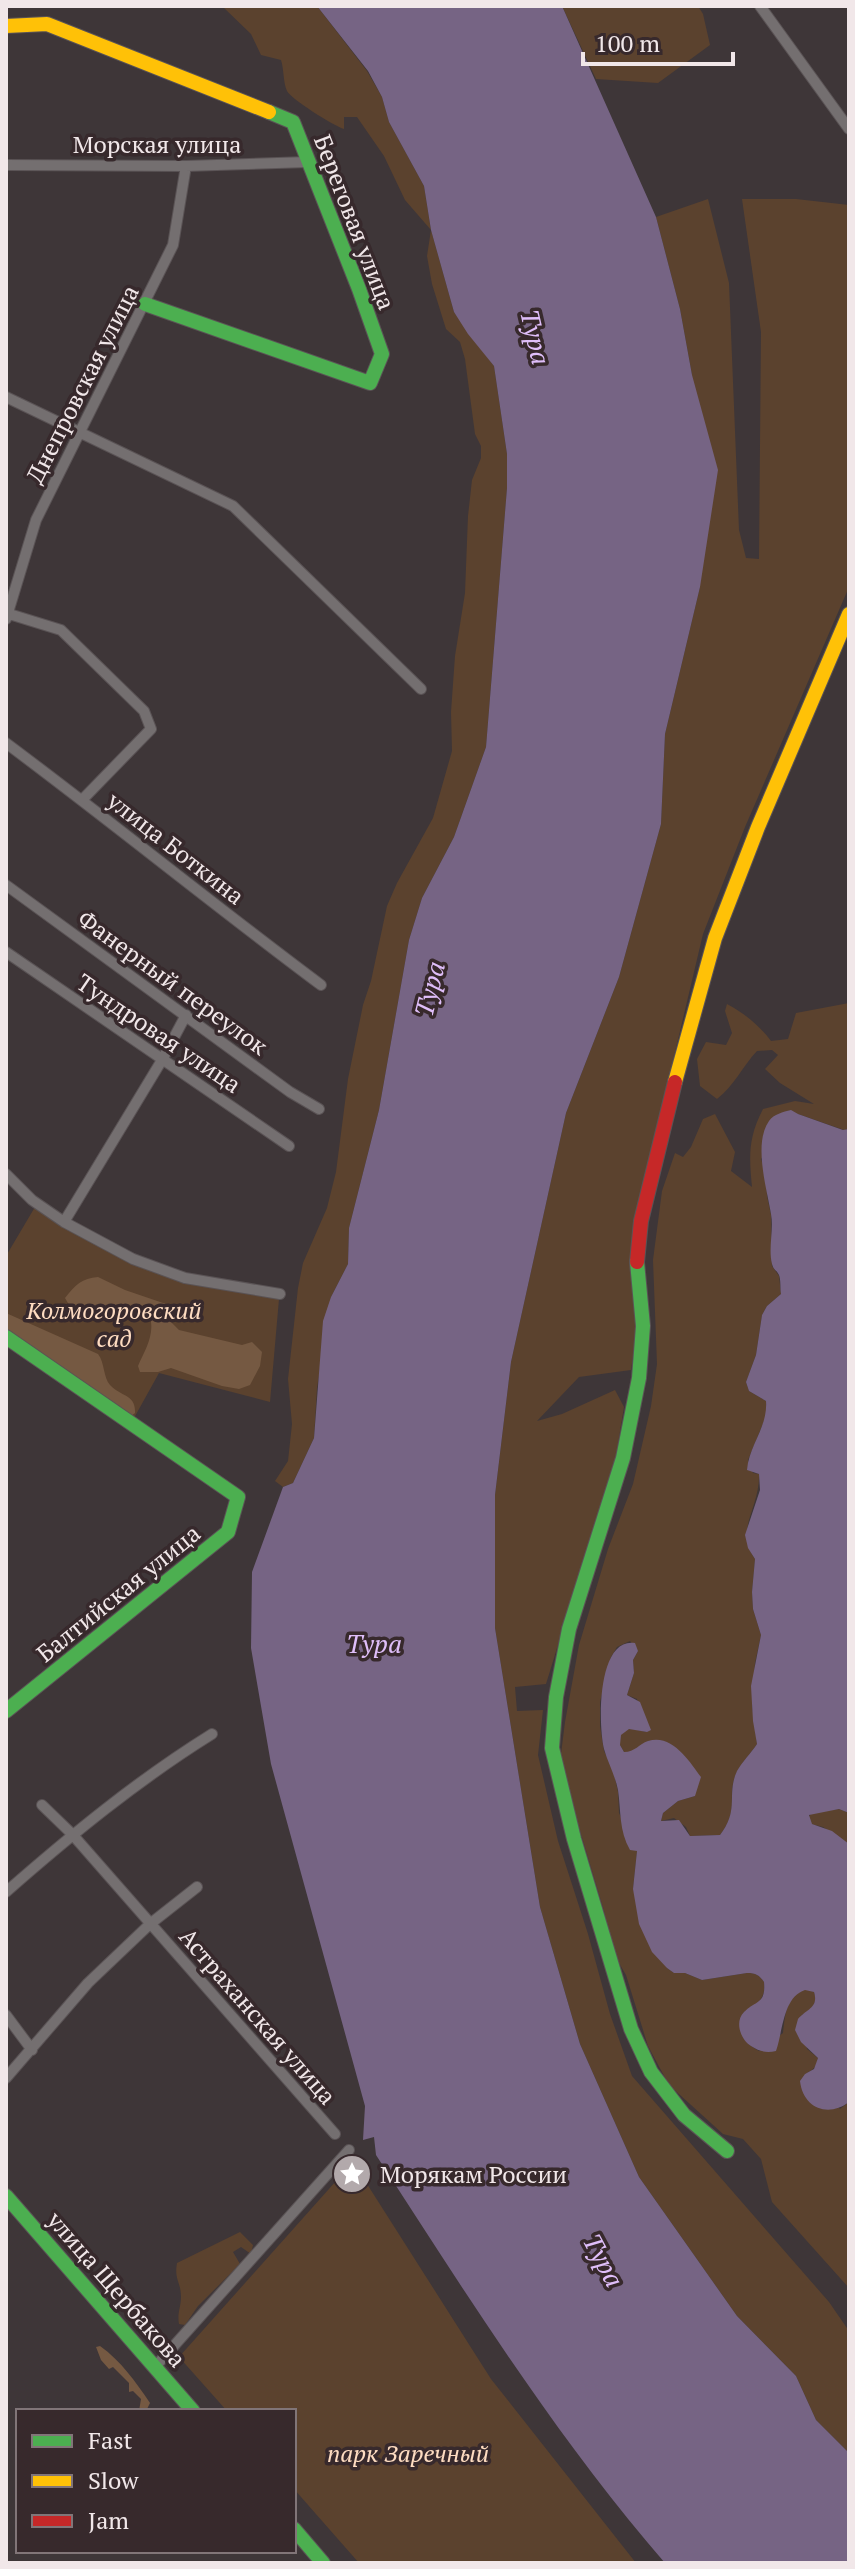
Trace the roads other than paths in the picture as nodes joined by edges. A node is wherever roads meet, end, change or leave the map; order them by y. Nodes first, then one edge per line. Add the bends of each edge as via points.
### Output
1 (760, 6) edge
2 (6, 26) edge
3 (849, 129) edge
4 (308, 162) junction
5 (6, 165) edge
6 (186, 166) junction
7 (145, 304) junction
8 (6, 397) edge
9 (80, 433) junction
10 (849, 614) edge
11 (6, 615) edge
12 (421, 689) dead end
13 (6, 743) edge
14 (82, 800) junction
15 (6, 885) edge
16 (6, 952) edge
17 (321, 985) dead end
18 (186, 1015) junction
19 (162, 1060) junction
20 (319, 1109) dead end
21 (289, 1146) dead end
22 (6, 1174) edge
23 (64, 1222) junction
24 (280, 1294) dead end
25 (6, 1337) edge
26 (7, 1709) edge
27 (212, 1734) dead end
28 (42, 1805) dead end
29 (72, 1834) junction
30 (197, 1887) dead end
31 (6, 1892) edge
32 (150, 1924) junction
33 (6, 2015) edge
34 (32, 2050) junction
35 (6, 2078) edge
36 (335, 2134) dead end
37 (349, 2150) dead end
38 (727, 2151) dead end
39 (6, 2196) edge
40 (155, 2367) junction
41 (191, 2409) edge
42 (296, 2531) edge
43 (323, 2563) edge

1 - 3 street
2 - 4 street, Береговая улица via 47,24 293,122
4 - 6 street, Морская улица
4 - 7 street, Береговая улица via 382,354 370,383
5 - 6 street, Морская улица
6 - 7 street, Днепровская улица via 173,245
7 - 9 street, Днепровская улица
8 - 9 street
9 - 11 street, Днепровская улица via 36,520
9 - 12 street via 233,506
10 - 38 street via 715,938 676,1078 641,1221 639,1378 623,1458 569,1629 556,1697 552,1748 631,2029 651,2072 684,2115
11 - 14 street via 61,630 148,720 151,729
13 - 14 street, улица Боткина
14 - 17 street, улица Боткина
15 - 18 street, Фанерный переулок
16 - 19 street, Тундровая улица
18 - 19 street
18 - 20 street, Фанерный переулок
19 - 21 street, Тундровая улица
19 - 23 street
22 - 23 street
23 - 24 street via 133,1259 185,1278
25 - 26 street, Балтийская улица via 238,1497 228,1532
27 - 29 street
28 - 29 street, Астраханская улица
29 - 31 street
29 - 32 street, Астраханская улица
30 - 32 street, Астраханская улица
32 - 34 street, Астраханская улица via 88,1983
32 - 36 street, Астраханская улица
33 - 34 street
34 - 35 street, Астраханская улица
37 - 40 street
39 - 40 street, улица Щербакова
40 - 41 street, улица Щербакова
42 - 43 street

